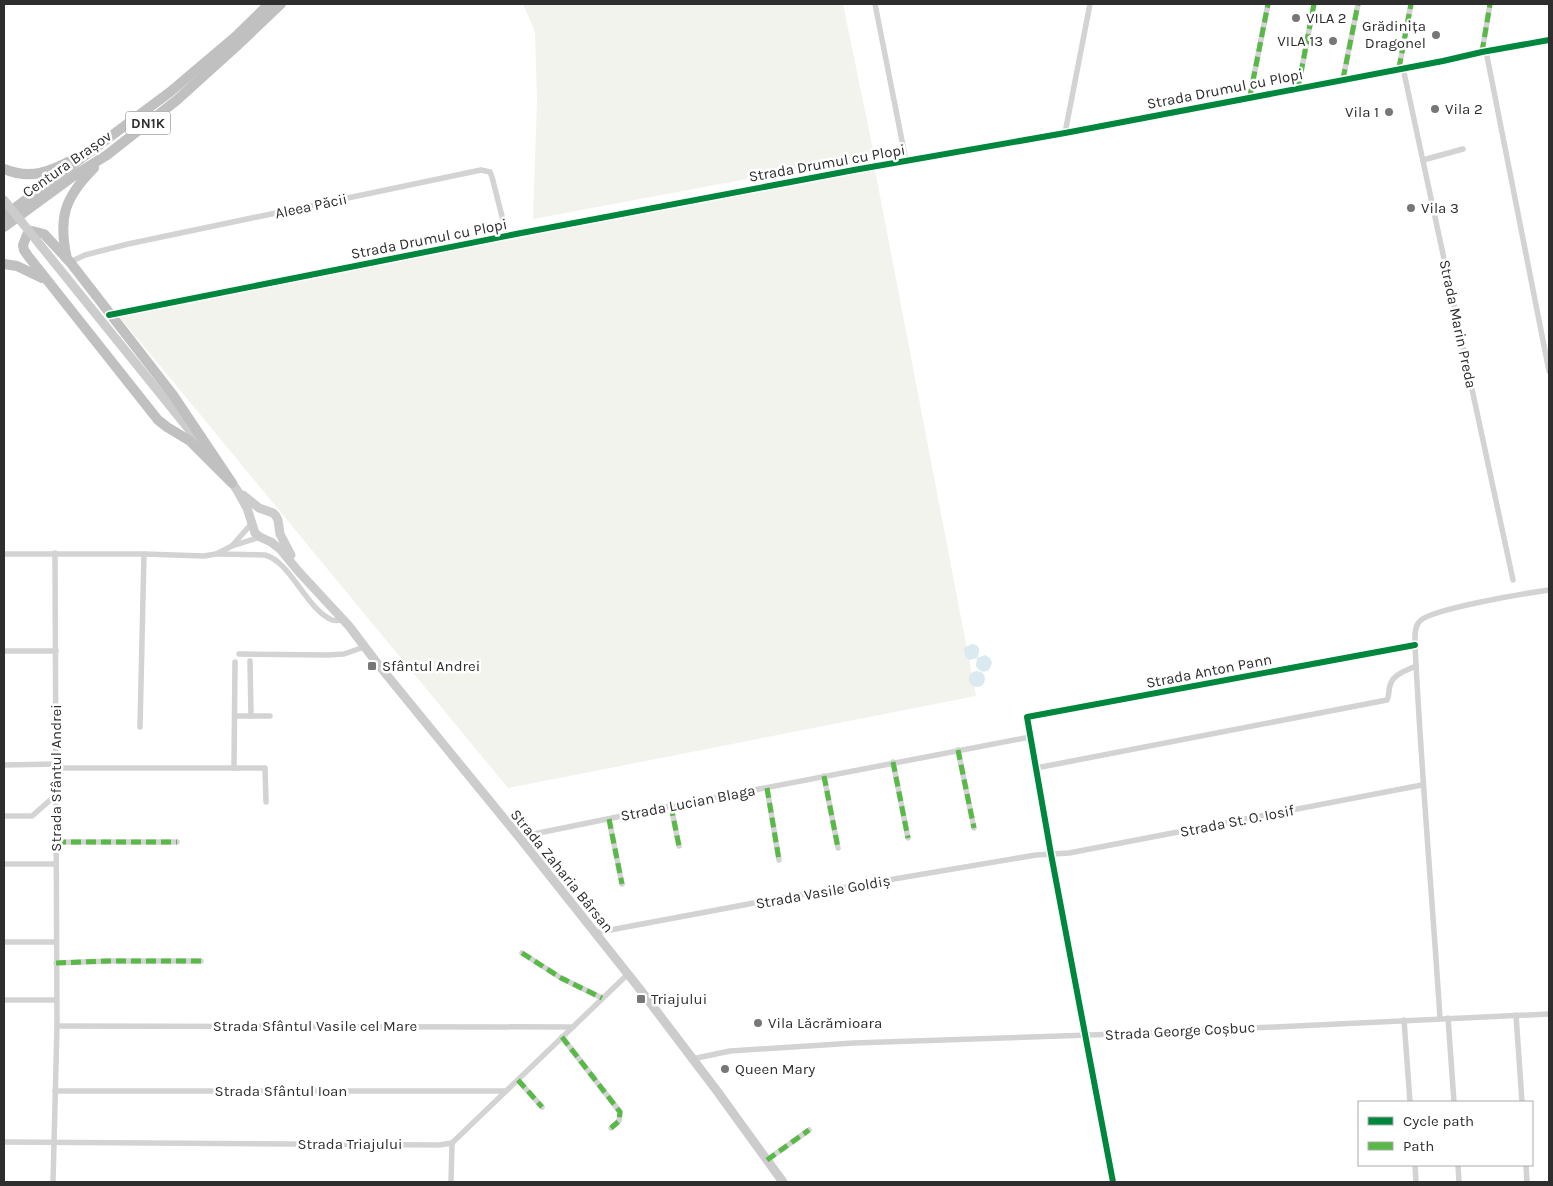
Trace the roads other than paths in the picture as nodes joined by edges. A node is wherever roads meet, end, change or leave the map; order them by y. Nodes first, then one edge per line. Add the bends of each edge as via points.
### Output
1 (269, 4) edge
2 (280, 4) edge
3 (875, 4) edge
4 (1090, 4) edge
5 (1268, 4) edge
6 (1314, 4) edge
7 (1358, 4) edge
8 (1411, 4) edge
9 (1490, 4) edge
10 (1549, 40) edge
11 (1484, 51) junction
12 (1401, 68) junction
13 (1343, 79) junction
14 (1298, 88) junction
15 (1250, 96) junction
16 (1064, 133) junction
17 (92, 149) junction
18 (1462, 149) dead end
19 (107, 155) junction
20 (1423, 160) junction
21 (906, 161) junction
22 (4, 169) edge
23 (4, 200) edge
24 (4, 216) edge
25 (4, 227) edge
26 (507, 236) junction
27 (68, 261) junction
28 (4, 264) edge
29 (46, 280) junction
30 (110, 315) junction
31 (1549, 371) edge
32 (235, 486) junction
33 (264, 511) junction
34 (252, 522) junction
35 (278, 529) junction
36 (263, 538) junction
37 (232, 546) junction
38 (56, 553) junction
39 (4, 554) edge
40 (144, 554) junction
41 (216, 554) junction
42 (1513, 580) dead end
43 (310, 584) junction
44 (1549, 590) edge
45 (344, 620) junction
46 (1415, 645) junction
47 (364, 648) junction
48 (4, 651) edge
49 (56, 651) junction
50 (239, 654) dead end
51 (250, 661) dead end
52 (235, 662) dead end
53 (1416, 666) junction
54 (235, 716) junction
55 (251, 716) junction
56 (270, 716) dead end
57 (140, 727) dead end
58 (1030, 737) junction
59 (958, 750) junction
60 (893, 762) junction
61 (4, 765) edge
62 (56, 766) junction
63 (234, 768) junction
64 (1036, 768) junction
65 (824, 776) junction
66 (1422, 786) junction
67 (767, 788) junction
68 (56, 796) junction
69 (266, 802) dead end
70 (671, 806) junction
71 (4, 816) edge
72 (609, 818) junction
73 (974, 828) dead end
74 (519, 837) junction
75 (908, 838) dead end
76 (56, 842) junction
77 (177, 842) dead end
78 (679, 846) dead end
79 (838, 848) dead end
80 (1051, 854) junction
81 (780, 860) dead end
82 (4, 864) edge
83 (56, 864) junction
84 (622, 884) dead end
85 (594, 933) junction
86 (4, 942) edge
87 (56, 942) junction
88 (522, 953) dead end
89 (201, 961) dead end
90 (56, 963) junction
91 (628, 974) junction
92 (602, 998) junction
93 (4, 1000) edge
94 (56, 1000) junction
95 (1549, 1014) edge
96 (1516, 1015) junction
97 (1440, 1018) junction
98 (1448, 1018) junction
99 (1404, 1020) junction
100 (57, 1026) junction
101 (573, 1026) junction
102 (1085, 1035) junction
103 (562, 1037) junction
104 (692, 1059) junction
105 (518, 1080) junction
106 (55, 1091) junction
107 (506, 1091) junction
108 (1410, 1101) edge
109 (1454, 1101) edge
110 (1522, 1101) edge
111 (542, 1107) dead end
112 (611, 1128) dead end
113 (809, 1130) dead end
114 (4, 1142) edge
115 (54, 1142) junction
116 (452, 1143) junction
117 (767, 1160) junction
118 (1415, 1166) edge
119 (1458, 1166) edge
120 (1526, 1166) edge
121 (53, 1182) edge
122 (451, 1182) edge
123 (783, 1182) edge
124 (1113, 1182) edge
125 (1416, 1182) edge
126 (1459, 1182) edge
127 (1527, 1182) edge

1 - 17 highway, Centura Brașov / DN1K via 170,92
2 - 19 highway, Centura Brașov / DN1K via 177,100
3 - 21 street
4 - 16 street
5 - 15 street
6 - 14 street
7 - 13 street
8 - 12 street
9 - 11 street
10 - 11 street, Strada Drumul cu Plopi
11 - 12 street, Strada Drumul cu Plopi
11 - 31 street
12 - 13 street, Strada Drumul cu Plopi
12 - 20 street, Strada Marin Preda
13 - 14 street, Strada Drumul cu Plopi
14 - 15 street, Strada Drumul cu Plopi
15 - 16 street, Strada Drumul cu Plopi
16 - 21 street, Strada Drumul cu Plopi
17 - 22 highway via 41,173 22,174
17 - 24 highway, Centura Brașov / DN1K
18 - 20 street
19 - 25 highway, Centura Brașov / DN1K
19 - 27 highway via 80,183 65,210 62,232
20 - 42 street, Strada Marin Preda
21 - 26 street, Strada Drumul cu Plopi
23 - 32 main road, bridge
26 - 27 street, Aleea Păcii via 492,177 490,172 481,170 128,244
26 - 30 street, Strada Drumul cu Plopi
27 - 29 highway via 44,234 32,231 27,235 24,250
27 - 30 highway
28 - 29 highway via 17,266
29 - 32 highway via 158,420 190,441
30 - 32 highway via 173,395
32 - 33 main road
32 - 34 main road
33 - 34 main road via 258,513
33 - 35 main road via 276,516
34 - 36 main road via 255,533
34 - 37 street
35 - 36 main road via 272,536
35 - 43 main road via 286,548
36 - 37 street
36 - 43 main road via 280,549
37 - 41 street
38 - 39 street
38 - 40 street
38 - 49 street, Strada Sfântul Andrei
40 - 41 street
40 - 57 street
41 - 45 street via 271,557 320,612 333,620
43 - 45 main road, Strada Zaharia Bârsan
44 - 46 street via 1428,616 1416,628
45 - 47 main road, Strada Zaharia Bârsan
46 - 53 street
46 - 58 street, Strada Anton Pann via 1027,717
47 - 50 street via 328,655
47 - 74 main road, Strada Zaharia Bârsan
48 - 49 street
49 - 62 street, Strada Sfântul Andrei
51 - 55 street
52 - 54 street
53 - 64 street via 1393,679 1387,700
53 - 66 street
54 - 55 street
54 - 63 street
55 - 56 street
58 - 59 street, Strada Lucian Blaga
58 - 64 street
59 - 60 street, Strada Lucian Blaga
59 - 73 street
60 - 65 street, Strada Lucian Blaga
60 - 75 street
61 - 62 street
62 - 63 street
62 - 68 street, Strada Sfântul Andrei
63 - 69 street via 265,768
64 - 80 street
65 - 67 street, Strada Lucian Blaga
65 - 79 street
66 - 80 street, Strada St. O. Iosif via 1069,854
66 - 97 street
67 - 70 street, Strada Lucian Blaga
67 - 81 street, Strada Lucian Blaga
68 - 71 street via 32,816
68 - 76 street, Strada Sfântul Andrei
70 - 72 street, Strada Lucian Blaga
70 - 78 street
72 - 74 street, Strada Lucian Blaga
72 - 84 street, Strada Lucian Blaga
74 - 85 main road, Strada Zaharia Bârsan
76 - 77 street
76 - 83 street, Strada Sfântul Andrei
80 - 85 street, Strada Vasile Goldiș via 1036,854
80 - 102 street
82 - 83 street
83 - 87 street, Strada Sfântul Andrei
85 - 91 main road, Strada Zaharia Bârsan
86 - 87 street
87 - 90 street, Strada Sfântul Andrei
88 - 92 street via 561,978
89 - 90 street
90 - 94 street, Strada Sfântul Andrei
91 - 92 street
91 - 104 main road, Strada Zaharia Bârsan
92 - 101 street
93 - 94 street
94 - 100 street, Strada Sfântul Andrei
95 - 96 street, Strada George Coșbuc
96 - 98 street, Strada George Coșbuc
96 - 110 street
97 - 98 street, Strada George Coșbuc
97 - 99 street, Strada George Coșbuc
98 - 109 street
99 - 102 street, Strada George Coșbuc
99 - 108 street
100 - 101 street, Strada Sfântul Vasile cel Mare
100 - 106 street, Strada Sfântul Andrei
101 - 103 street
102 - 104 street, Strada George Coșbuc via 845,1044 730,1052
102 - 124 street
103 - 105 street
103 - 112 street via 620,1112 619,1121
104 - 117 main road, Strada Zaharia Bârsan
105 - 107 street
105 - 111 street
106 - 107 street, Strada Sfântul Ioan
106 - 115 street, Strada Sfântul Andrei
107 - 116 street
113 - 117 street
114 - 115 street, Strada Triajului
115 - 116 street, Strada Triajului
115 - 121 street, Strada Sfântul Andrei
116 - 122 street
117 - 123 main road, Strada Zaharia Bârsan
118 - 125 street
119 - 126 street
120 - 127 street

